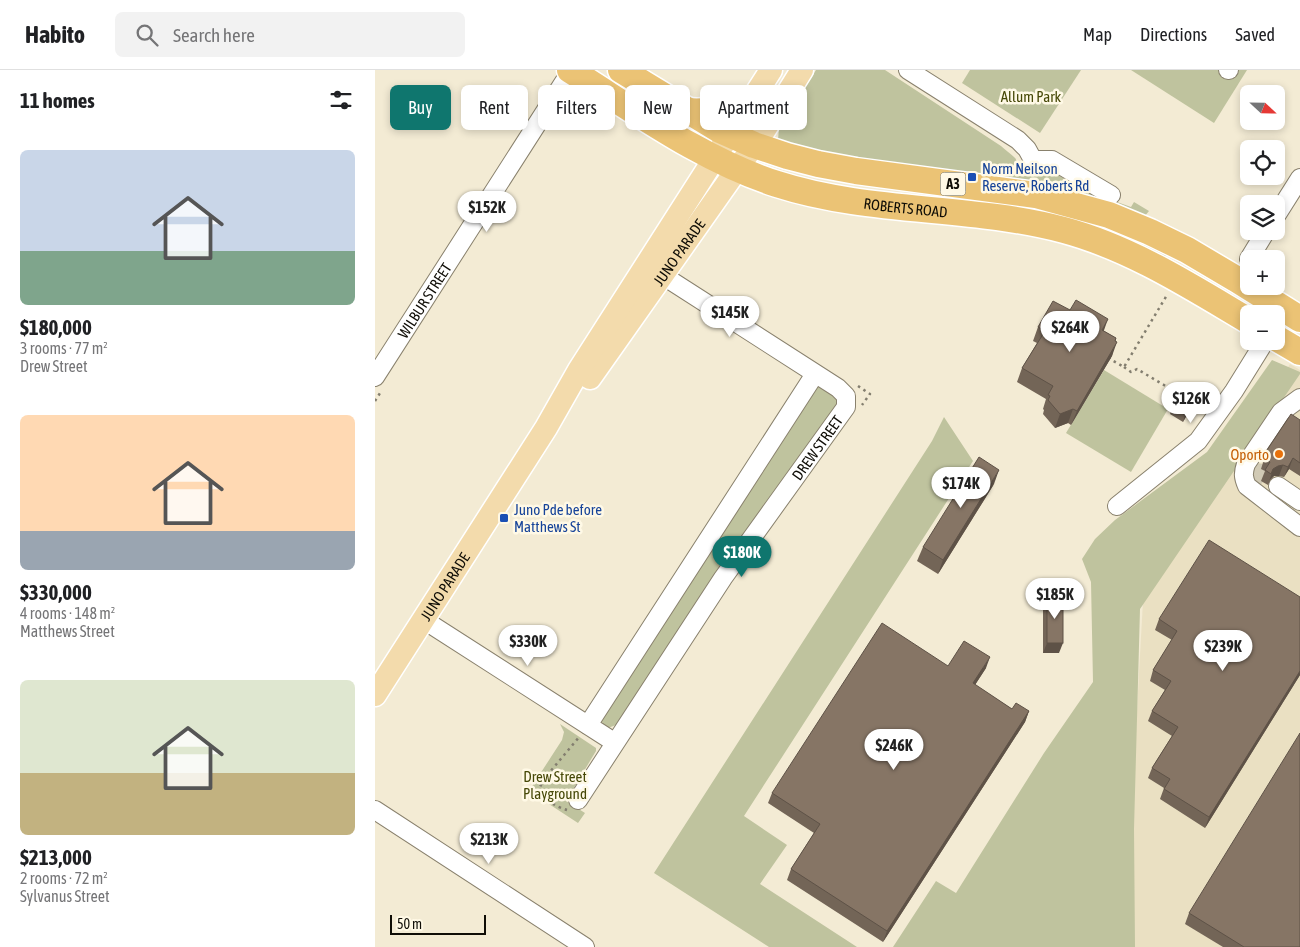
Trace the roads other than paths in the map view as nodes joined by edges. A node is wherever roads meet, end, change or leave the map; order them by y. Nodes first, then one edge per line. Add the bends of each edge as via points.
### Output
1 (571, 70) edge
2 (621, 70) edge
3 (771, 70) edge
4 (802, 70) edge
5 (907, 70) edge
6 (645, 85) edge
7 (762, 85) edge
8 (690, 114) edge
9 (732, 130) edge
10 (729, 135) junction
11 (754, 145) junction
12 (725, 163) junction
13 (1300, 178) edge
14 (1111, 195) dead end
15 (1285, 202) edge
16 (1240, 265) edge
17 (663, 275) junction
18 (1269, 295) edge
19 (1240, 316) edge
20 (1287, 317) edge
21 (1285, 343) edge
22 (1259, 350) edge
23 (1300, 352) edge
24 (815, 374) junction
25 (375, 377) edge
26 (1300, 398) edge
27 (546, 428) junction
28 (1273, 438) tunnel mouth
29 (1278, 486) tunnel mouth
30 (1300, 501) edge
31 (1117, 506) dead end
32 (1300, 527) edge
33 (424, 620) junction
34 (375, 695) edge
35 (585, 730) junction
36 (614, 742) junction
37 (574, 806) road end
38 (375, 810) edge
39 (585, 947) edge

1 - 12 highway, ROBERTS ROAD / A3 via 680,140
1 - 25 street, WILBUR STREET
2 - 6 highway, ROBERTS ROAD / A3
3 - 7 main road, JUNO PARADE
4 - 11 main road, JUNO PARADE
5 - 14 street via 1018,140 1033,160 1052,160
8 - 10 highway, ROBERTS ROAD / A3
9 - 10 main road, JUNO PARADE
10 - 11 highway, ROBERTS ROAD / A3
10 - 12 main road, JUNO PARADE
11 - 12 main road, JUNO PARADE
11 - 16 highway, ROBERTS ROAD / A3 via 835,167 1050,198 1109,215 1187,250
12 - 17 main road, JUNO PARADE
12 - 19 highway, ROBERTS ROAD / A3 via 777,184 828,197 1009,219 1064,230 1114,247 1171,274
12 - 27 main road, JUNO PARADE via 579,370
13 - 15 street
17 - 24 street
17 - 27 main road, JUNO PARADE via 592,377
18 - 20 highway, ROBERTS ROAD / A3
21 - 23 highway
22 - 31 street via 1198,441
24 - 35 street
24 - 36 street, DREW STREET via 843,391 847,401 844,411 723,578
26 - 28 street
26 - 32 street via 1281,412 1243,472 1247,486
27 - 33 main road, JUNO PARADE
29 - 30 street
33 - 34 main road, JUNO PARADE
33 - 35 street
35 - 36 street
36 - 37 street, DREW STREET
38 - 39 street

